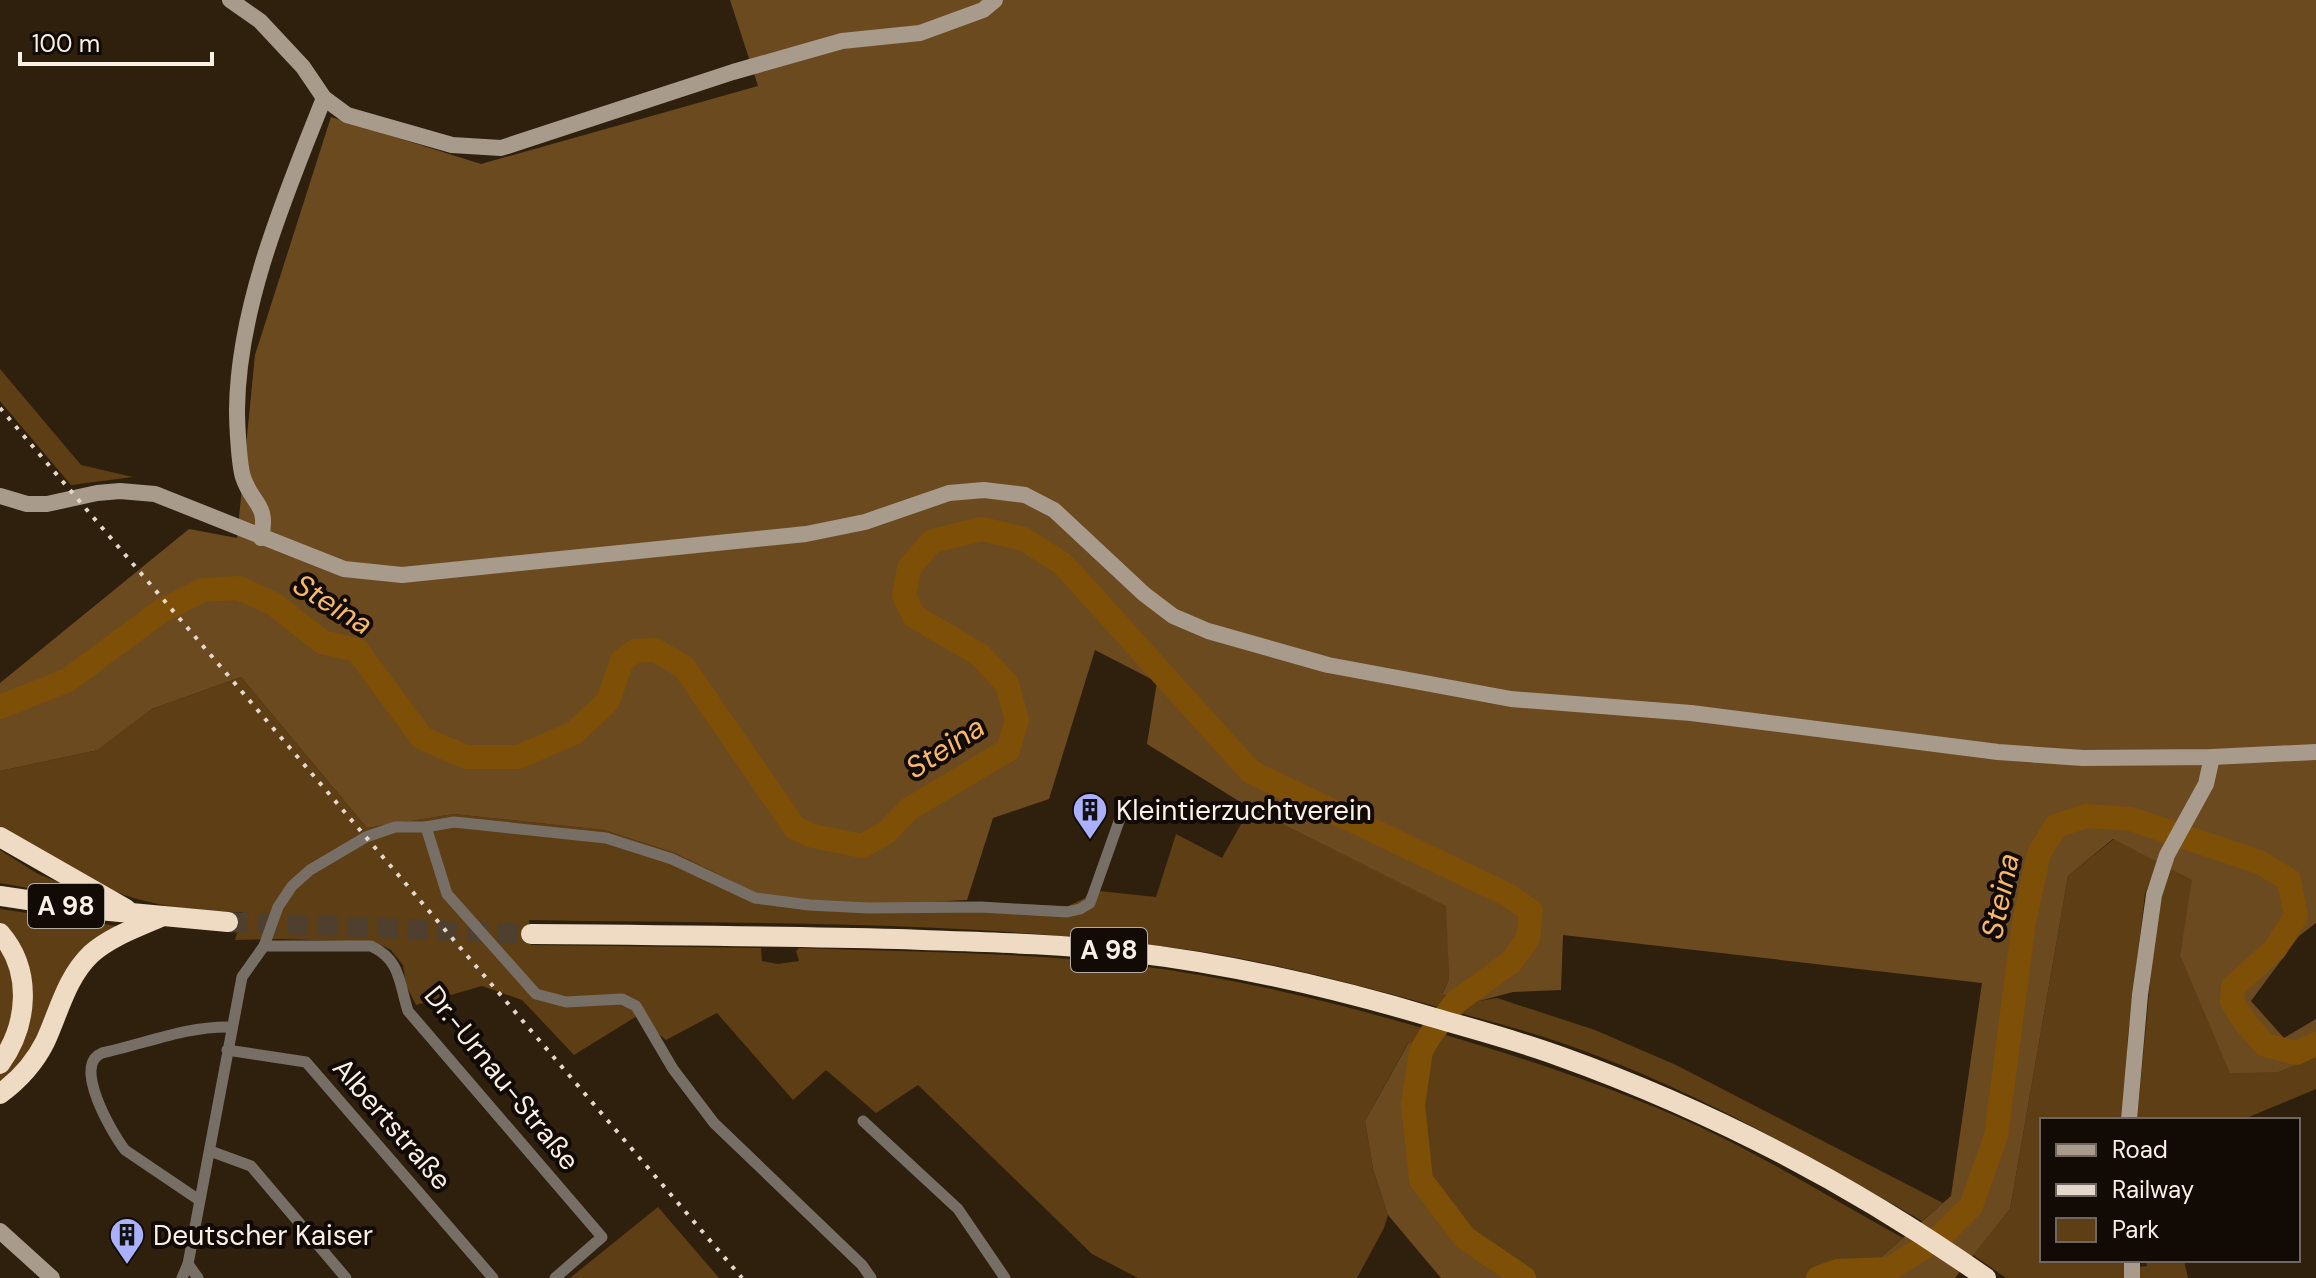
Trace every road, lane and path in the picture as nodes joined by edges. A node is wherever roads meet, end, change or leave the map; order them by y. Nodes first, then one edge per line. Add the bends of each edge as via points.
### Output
1 (230, 0) edge
2 (995, 0) edge
3 (324, 98) junction
4 (0, 496) edge
5 (261, 538) junction
6 (2316, 752) edge
7 (2212, 757) junction
8 (1123, 810) dead end
9 (426, 827) junction
10 (0, 837) edge
11 (0, 896) edge
12 (133, 913) junction
13 (163, 916) junction
14 (228, 922) tunnel mouth
15 (0, 933) edge
16 (531, 934) tunnel mouth
17 (264, 946) junction
18 (230, 1027) junction
19 (227, 1050) junction
20 (0, 1064) edge
21 (0, 1094) edge
22 (2129, 1118) edge
23 (863, 1121) dead end
24 (210, 1151) junction
25 (199, 1200) junction
26 (0, 1231) edge
27 (188, 1264) junction
28 (52, 1278) edge
29 (182, 1278) edge
30 (198, 1278) edge
31 (346, 1278) edge
32 (493, 1278) edge
33 (555, 1278) edge
34 (871, 1278) edge
35 (1005, 1278) edge
36 (1986, 1278) edge

1 - 3 main road via 260,21
2 - 3 main road via 983,10 920,33 842,41 501,148 452,145 347,115
3 - 5 main road via 279,209 245,332 237,409 243,476 264,514
4 - 5 main road via 47,504 120,491 155,494
5 - 7 main road via 344,569 402,575 806,534 865,522 949,493 984,490 1025,495 1054,510 1173,616 1328,665 1511,699 1691,713 1998,752 2083,758
6 - 7 main road
7 - 22 main road via 2206,784 2167,855 2154,895
8 - 9 street via 1090,903 1067,912 868,908 755,898 672,859 606,838 454,822
9 - 17 street via 395,827 366,837 310,870 278,907
9 - 34 street via 447,894 536,994 566,1002 622,999 636,1006 673,1069 714,1123
10 - 12 highway
11 - 12 highway, A 98
12 - 13 highway, A 98
13 - 14 highway, A 98
13 - 21 highway via 102,946 83,963 37,1057
15 - 20 highway via 15,954 24,998 22,1020
16 - 36 highway, A 98 via 1036,943 1130,952 1309,984 1557,1055 1674,1102 1783,1154
17 - 18 street via 242,977
17 - 33 street, Dr.-Urnau-Straße via 371,946 386,953 395,964 408,1011 602,1237
18 - 19 street
18 - 25 street via 207,1027 102,1053 89,1064 100,1106 125,1150
19 - 24 street
19 - 32 street, Albertstraße via 306,1062
23 - 35 street via 958,1209
24 - 25 street
24 - 31 street via 251,1166
25 - 27 street
26 - 28 main road
27 - 29 street
27 - 30 street

